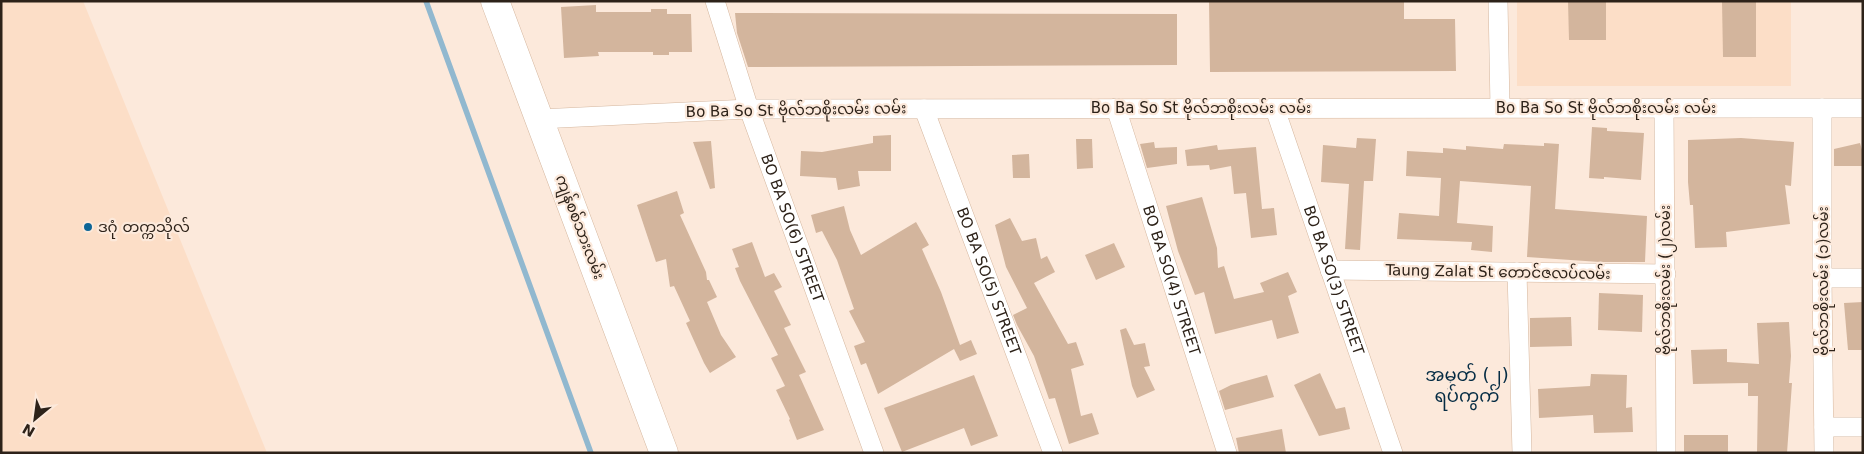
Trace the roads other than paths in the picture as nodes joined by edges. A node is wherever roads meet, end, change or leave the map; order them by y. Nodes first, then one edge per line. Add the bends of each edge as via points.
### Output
1 (495, 1) edge
2 (715, 1) edge
3 (1498, 1) edge
4 (1116, 108) junction
5 (1275, 108) junction
6 (1500, 108) junction
7 (1664, 108) junction
8 (1822, 108) junction
9 (1863, 108) edge
10 (749, 109) junction
11 (924, 109) junction
12 (539, 119) junction
13 (1330, 270) junction
14 (1516, 272) junction
15 (1666, 274) junction
16 (1822, 278) junction
17 (1863, 278) edge
18 (1824, 427) junction
19 (1863, 427) edge
20 (664, 453) edge
21 (874, 453) edge
22 (1054, 453) edge
23 (1227, 453) edge
24 (1392, 453) edge
25 (1522, 453) edge
26 (1666, 453) edge
27 (1824, 453) edge

1 - 12 main road, ကျန်စစ်သားလမ်း
2 - 10 street, BO BA SO(6) STREET
3 - 6 street
4 - 5 street, Bo Ba So St ဗိုလ်ဘစိုးလမ်း လမ်း
4 - 11 street, Bo Ba So St ဗိုလ်ဘစိုးလမ်း လမ်း
4 - 23 street, BO BA SO(4) STREET
5 - 6 street, Bo Ba So St ဗိုလ်ဘစိုးလမ်း လမ်း
5 - 13 street, BO BA SO(3) STREET
6 - 7 street, Bo Ba So St ဗိုလ်ဘစိုးလမ်း လမ်း
7 - 8 street, Bo Ba So St ဗိုလ်ဘစိုးလမ်း လမ်း
7 - 15 street, ဗိုလ်ဘစိုးလမ်း (၂)လမ်း
8 - 9 street, Bo Ba So St ဗိုလ်ဘစိုးလမ်း လမ်း
8 - 16 street, ဗိုလ်ဘစိုးလမ်း (၁)လမ်း
10 - 11 street, Bo Ba So St ဗိုလ်ဘစိုးလမ်း လမ်း
10 - 12 street, Bo Ba So St ဗိုလ်ဘစိုးလမ်း လမ်း
10 - 21 street, BO BA SO(6) STREET
11 - 22 street, BO BA SO(5) STREET
12 - 20 main road, ကျန်စစ်သားလမ်း
13 - 14 street, Taung Zalat St တောင်ဇလပ်လမ်း
13 - 24 street, BO BA SO(3) STREET
14 - 15 street, Taung Zalat St တောင်ဇလပ်လမ်း
14 - 25 street
15 - 26 street, ဗိုလ်ဘစိုးလမ်း (၂)လမ်း
16 - 17 street
16 - 18 street, ဗိုလ်ဘစိုးလမ်း (၁)လမ်း
18 - 19 street
18 - 27 street, ဗိုလ်ဘစိုးလမ်း (၁)လမ်း

